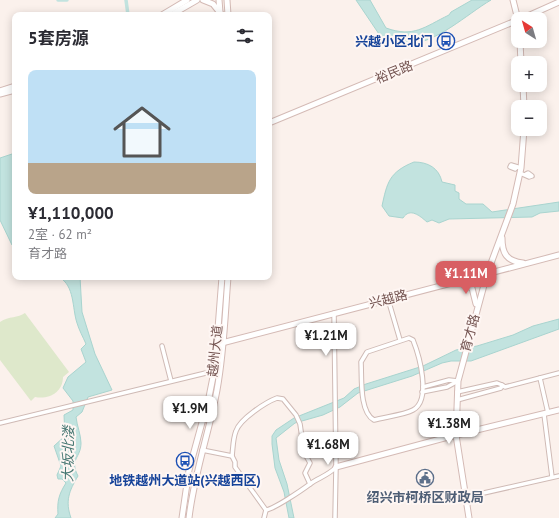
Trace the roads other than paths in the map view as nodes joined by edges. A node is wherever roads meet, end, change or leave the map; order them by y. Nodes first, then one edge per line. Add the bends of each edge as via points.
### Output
1 (187, 0) edge
2 (203, 0) edge
3 (219, 0) edge
4 (513, 0) edge
5 (196, 1) edge
6 (227, 1) edge
7 (559, 2) edge
8 (167, 12) edge
9 (176, 12) edge
10 (219, 12) edge
11 (221, 12) edge
12 (228, 12) edge
13 (516, 12) edge
14 (537, 12) edge
15 (511, 23) edge
16 (12, 87) edge
17 (0, 91) edge
18 (12, 91) edge
19 (0, 94) edge
20 (272, 122) edge
21 (523, 136) edge
22 (520, 169) junction
23 (526, 174) dead end
24 (502, 236) junction
25 (559, 255) edge
26 (526, 264) junction
27 (487, 274) junction
28 (222, 280) edge
29 (228, 280) edge
30 (457, 281) junction
31 (388, 299) junction
32 (477, 307) junction
33 (334, 313) junction
34 (400, 340) junction
35 (224, 342) junction
36 (218, 344) junction
37 (162, 346) dead end
38 (214, 371) junction
39 (559, 373) edge
40 (540, 378) junction
41 (171, 381) junction
42 (458, 381) junction
43 (502, 385) junction
44 (423, 387) junction
45 (422, 392) junction
46 (456, 392) junction
47 (456, 400) junction
48 (559, 410) edge
49 (546, 414) junction
50 (0, 423) edge
51 (456, 435) junction
52 (202, 450) junction
53 (232, 456) junction
54 (336, 467) junction
55 (559, 476) edge
56 (552, 477) junction
57 (310, 484) junction
58 (466, 497) junction
59 (266, 510) junction
60 (182, 518) edge
61 (189, 518) edge
62 (264, 518) edge
63 (335, 518) edge
64 (469, 518) edge

1 - 8 street
2 - 5 street
2 - 10 street via 213,4
3 - 11 street
4 - 13 street
5 - 9 street
6 - 12 street
7 - 14 street
15 - 20 street, 裕民路
16 - 17 street
18 - 19 street
21 - 22 street, 育才路
22 - 23 street
22 - 24 street, 育才路 via 513,204
24 - 26 street via 502,250 505,255 515,262
24 - 27 street, 育才路
25 - 26 street, 兴越路
26 - 27 street, 兴越路
27 - 30 street, 兴越路
27 - 32 street, 育才路
28 - 36 street, 越州大道
29 - 35 street, 越州大道
30 - 31 street, 兴越路
30 - 32 street via 472,288
31 - 33 street, 兴越路
31 - 34 street
32 - 42 street, 育才路
33 - 35 street, 兴越路
33 - 54 street
34 - 44 street via 413,340 421,365
34 - 45 street via 367,352 364,356 362,362 365,411 374,420 413,410 418,405
35 - 36 street, 兴越路
35 - 52 street, 越州大道 via 217,391
36 - 38 street, 越州大道
37 - 41 street
38 - 41 street
38 - 60 street, 越州大道 via 189,470
39 - 40 street
40 - 43 street via 505,387
40 - 49 street
41 - 50 street
42 - 44 street via 449,380
42 - 45 street
42 - 46 street, 育才路
43 - 46 street
43 - 47 street via 501,388
44 - 45 street
46 - 47 street, 育才路
47 - 51 street, 育才路
48 - 49 street
49 - 51 street
49 - 56 street
51 - 54 street
51 - 58 street, 育才路
52 - 53 street
52 - 61 street, 越州大道 via 192,491
53 - 57 street via 236,431 240,424 268,401 283,399 300,424 304,452 310,462 305,473
53 - 59 street via 235,467
54 - 57 street via 331,473
54 - 63 street
55 - 56 street
56 - 58 street
57 - 59 street
58 - 64 street, 育才路
59 - 62 street

